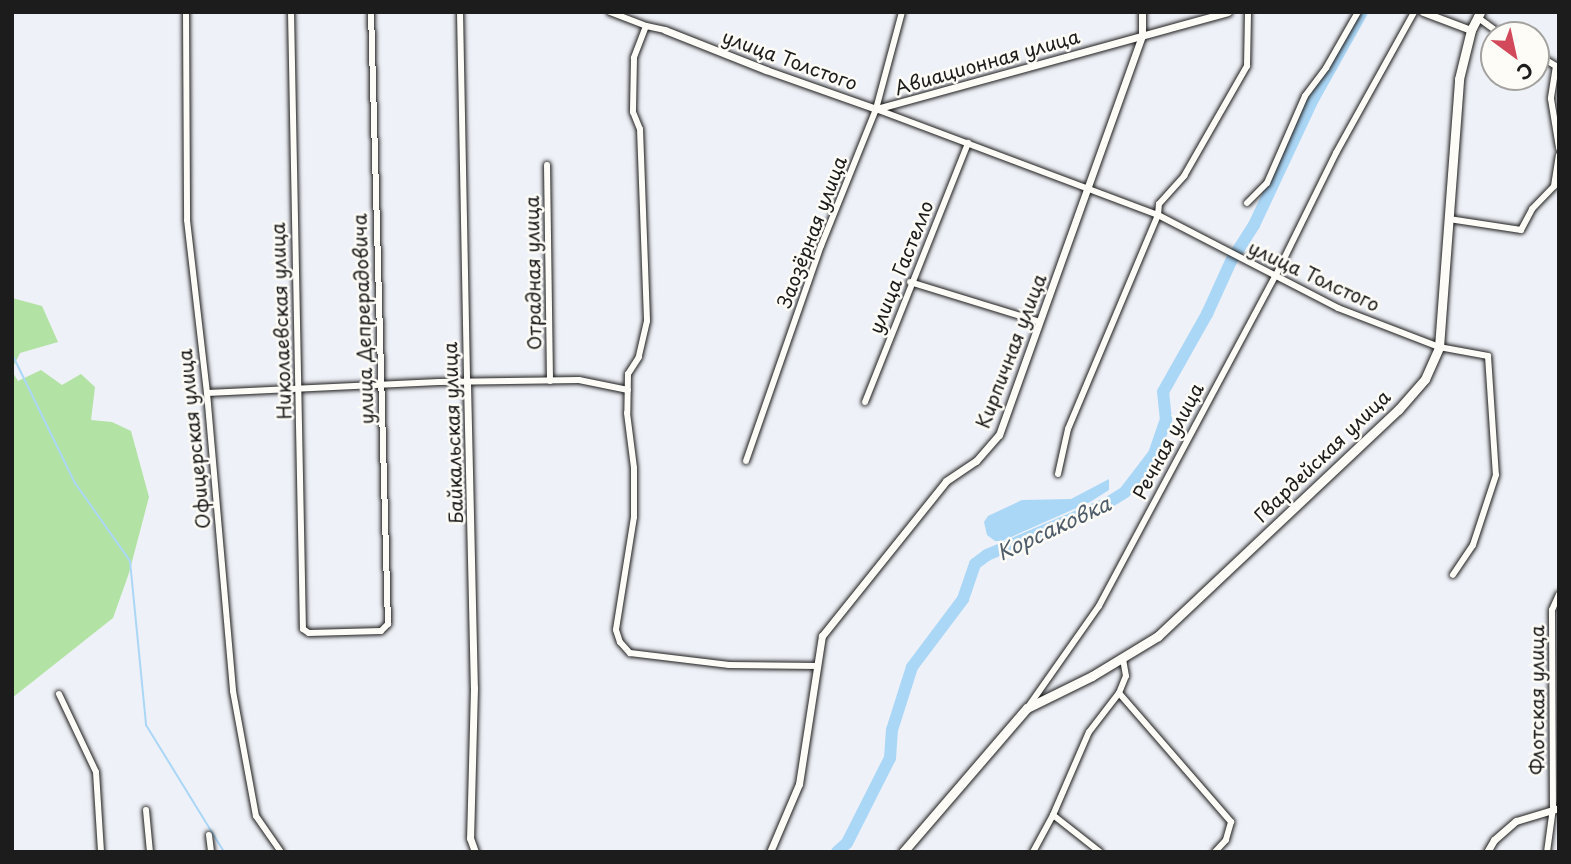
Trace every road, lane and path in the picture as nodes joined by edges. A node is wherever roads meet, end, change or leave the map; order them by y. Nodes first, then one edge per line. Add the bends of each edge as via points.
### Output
1 (186, 12) edge
2 (291, 12) edge
3 (370, 12) edge
4 (460, 12) edge
5 (610, 12) edge
6 (902, 12) edge
7 (1142, 12) edge
8 (1228, 12) edge
9 (1248, 12) edge
10 (1358, 12) edge
11 (1413, 12) edge
12 (1423, 12) edge
13 (1479, 15) edge
14 (646, 26) junction
15 (665, 30) joint
16 (1471, 30) junction
17 (1142, 36) junction
18 (1550, 60) edge
19 (876, 109) junction
20 (968, 143) junction
21 (1559, 148) edge
22 (1559, 155) edge
23 (547, 165) dead end
24 (1088, 188) junction
25 (1247, 203) dead end
26 (1158, 215) junction
27 (1449, 219) junction
28 (1276, 275) junction
29 (910, 282) junction
30 (1040, 322) junction
31 (1439, 347) junction
32 (550, 381) junction
33 (467, 383) junction
34 (381, 386) junction
35 (299, 388) junction
36 (628, 390) junction
37 (207, 393) junction
38 (865, 402) dead end
39 (746, 461) dead end
40 (1058, 474) dead end
41 (1453, 575) dead end
42 (1559, 594) edge
43 (303, 629) joint
44 (1123, 659) junction
45 (818, 666) junction
46 (1119, 693) junction
47 (59, 694) dead end
48 (1027, 708) junction
49 (1556, 808) edge
50 (146, 810) dead end
51 (1053, 815) junction
52 (209, 835) dead end
53 (101, 852) edge
54 (150, 852) edge
55 (211, 852) edge
56 (282, 852) edge
57 (475, 852) edge
58 (770, 852) edge
59 (903, 852) edge
60 (1033, 852) edge
61 (1100, 852) edge
62 (1215, 852) edge
63 (1487, 852) edge
64 (1547, 852) edge

1 - 37 street, Офицерская улица via 186,206
2 - 35 street, Николаевская улица
3 - 34 street, улица Депрерадовича
4 - 33 street, Байкальская улица
5 - 14 street, улица Толстого
6 - 19 street, Заозёрная улица
7 - 17 street, Кирпичная улица
8 - 17 street, Авиационная улица
9 - 26 street via 1247,66 1184,176 1159,204
10 - 25 street via 1305,96 1267,183
11 - 28 street, Речная улица
12 - 16 street
13 - 16 main road, Гвардейская улица
14 - 15 street, улица Толстого
14 - 36 street via 634,58 633,112 640,129 647,321 639,357 628,374
15 - 19 street, улица Толстого
16 - 27 main road, Гвардейская улица via 1458,79
17 - 19 street, Авиационная улица
17 - 24 street, Кирпичная улица
18 - 21 street via 1556,66 1551,99
19 - 20 street, улица Толстого
19 - 39 street, Заозёрная улица via 821,246
20 - 24 street, улица Толстого
20 - 29 street, улица Гастелло
22 - 27 street via 1554,186 1532,209 1521,230
23 - 32 street, Отрадная улица
24 - 26 street, улица Толстого
24 - 30 street, Кирпичная улица
26 - 28 street, улица Толстого
26 - 40 street via 1068,429
27 - 31 main road, Гвардейская улица
28 - 31 street, улица Толстого via 1338,308
28 - 48 street, Речная улица via 1099,606
29 - 30 street
29 - 38 street, улица Гастелло
30 - 45 street, Кирпичная улица via 999,435 976,461 946,481 868,576 822,636
31 - 41 street, улица Толстого via 1488,360 1496,475 1473,545
31 - 44 main road, Гвардейская улица via 1425,379 1398,410 1158,636
32 - 33 street
32 - 36 street via 579,380
33 - 34 street
33 - 57 street, Байкальская улица via 474,688 470,838
34 - 35 street
34 - 43 street, улица Депрерадовича via 388,624 381,631 309,633
35 - 37 street
35 - 43 street, Николаевская улица
36 - 45 street via 634,517 616,630 620,642 630,653 729,665
37 - 56 street, Офицерская улица via 233,691 257,816
42 - 49 street, Флотская улица via 1552,610
44 - 46 street via 1126,676
44 - 48 main road, Гвардейская улица
45 - 58 street, Кирпичная улица via 799,784
46 - 51 street via 1089,732
46 - 62 street via 1231,822 1227,840
47 - 53 street via 96,772
48 - 59 main road, Речная улица
49 - 63 street via 1516,821
49 - 64 street, Флотская улица
50 - 54 street
51 - 60 street
51 - 61 street
52 - 55 street

